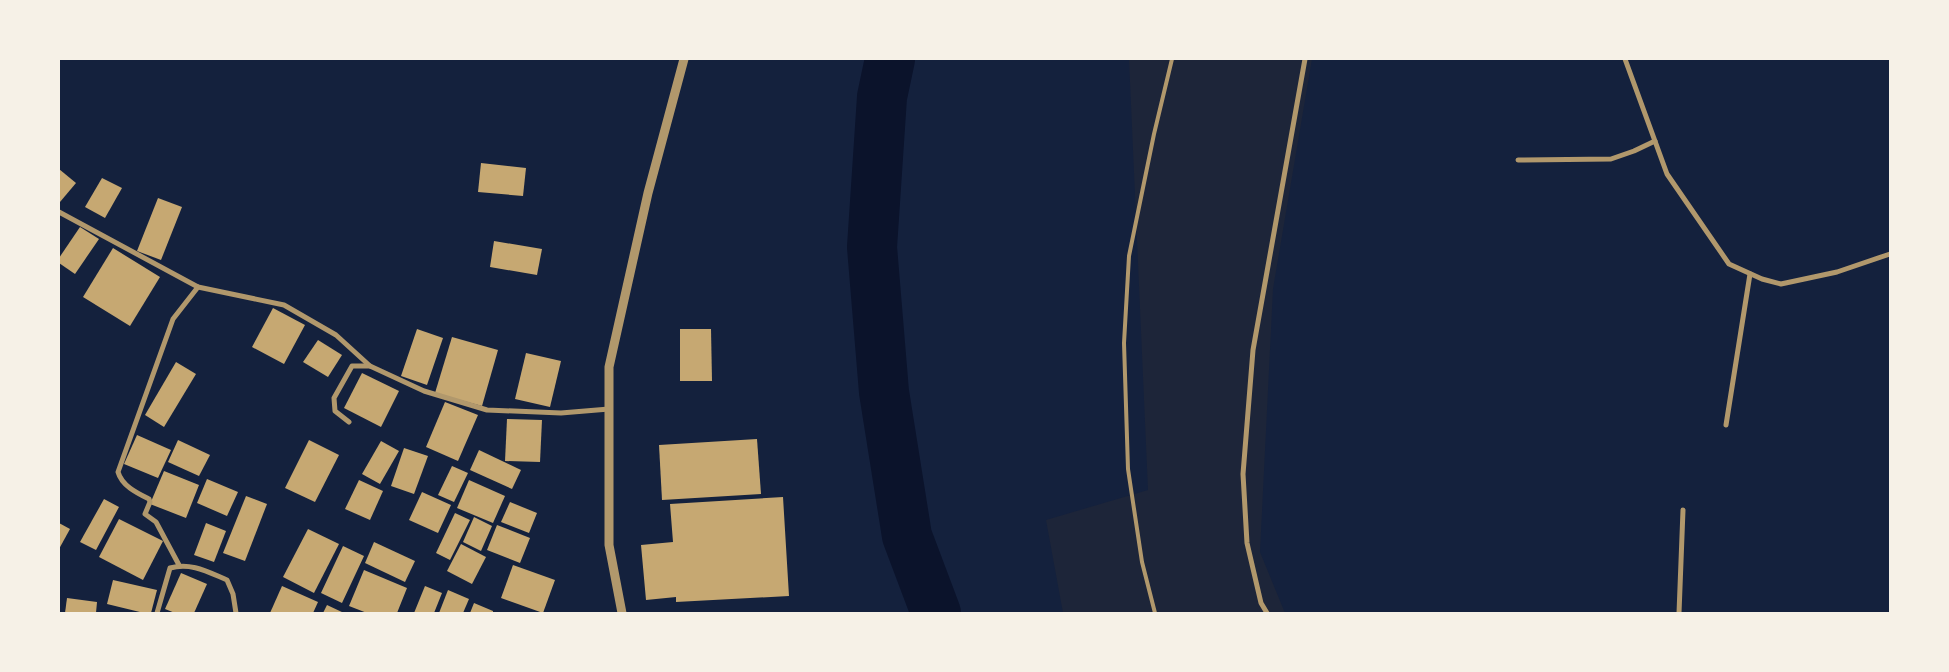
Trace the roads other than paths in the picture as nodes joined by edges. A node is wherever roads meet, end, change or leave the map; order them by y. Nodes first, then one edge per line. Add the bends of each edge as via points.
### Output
1 (684, 59) edge
2 (1172, 59) edge
3 (1305, 59) edge
4 (1625, 59) edge
5 (1654, 141) junction
6 (1518, 160) dead end
7 (59, 212) edge
8 (1890, 254) edge
9 (1750, 274) junction
10 (198, 287) junction
11 (370, 366) junction
12 (609, 409) junction
13 (348, 422) dead end
14 (1726, 425) dead end
15 (1683, 510) dead end
16 (180, 565) junction
17 (157, 613) edge
18 (236, 613) edge
19 (622, 613) edge
20 (1155, 613) edge
21 (1267, 613) edge
22 (1679, 613) edge

1 - 12 street via 648,193 609,367
2 - 20 lane via 1129,256 1124,343 1128,469 1142,562
3 - 21 street via 1253,350 1243,474 1247,543 1261,602
4 - 5 street
5 - 6 street via 1611,159
5 - 9 street via 1667,174 1729,264
7 - 10 street
8 - 9 street via 1837,272 1781,284
9 - 14 street
10 - 11 street via 284,305 336,334
10 - 16 street via 173,319 118,472 130,489 149,499 144,514 156,522
11 - 12 street via 424,391 487,410 561,413
11 - 13 street via 352,366 334,398 336,411
12 - 19 street via 609,545
15 - 22 street
16 - 17 street via 170,568
16 - 18 street via 193,566 227,580

